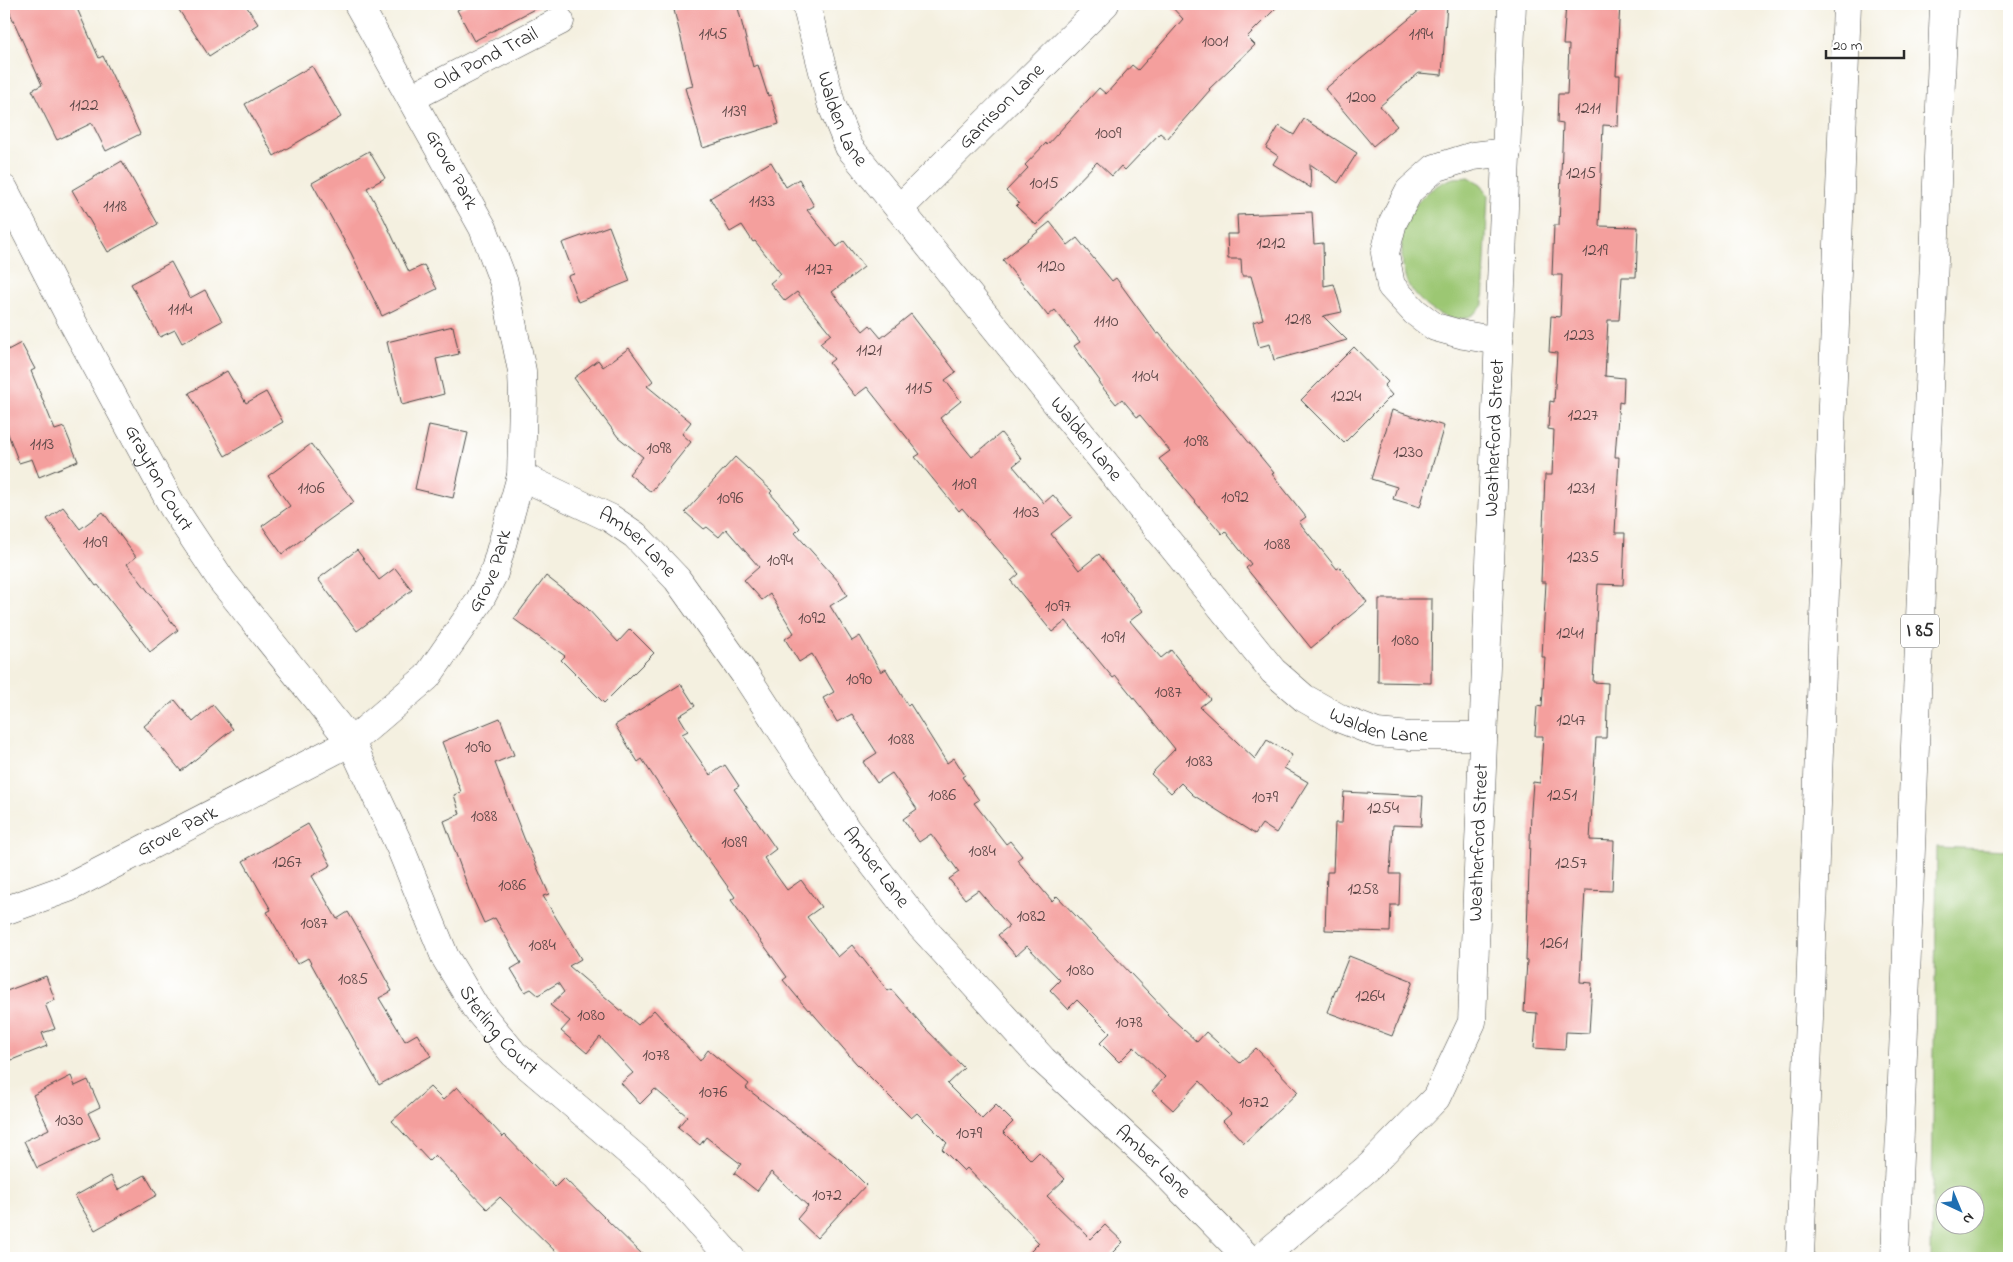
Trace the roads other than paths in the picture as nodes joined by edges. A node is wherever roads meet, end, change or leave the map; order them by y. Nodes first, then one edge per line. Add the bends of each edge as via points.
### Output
1 (358, 4) edge
2 (806, 4) edge
3 (1105, 4) edge
4 (1512, 4) edge
5 (1847, 4) edge
6 (1944, 4) edge
7 (560, 21) dead end
8 (411, 98) junction
9 (1507, 152) junction
10 (4, 189) edge
11 (899, 210) junction
12 (1499, 341) junction
13 (521, 476) junction
14 (1483, 736) junction
15 (351, 742) junction
16 (4, 911) edge
17 (731, 1258) edge
18 (1248, 1258) edge
19 (1261, 1258) edge
20 (1800, 1258) edge
21 (1895, 1258) edge

1 - 8 main road, Grove Park
2 - 11 main road, Walden Lane via 831,103 849,147
3 - 11 main road, Garrison Lane
4 - 9 main road, Weatherford Street
5 - 20 main road
6 - 21 main road, I 85
7 - 8 main road, Old Pond Trail
8 - 13 main road, Grove Park via 483,228 504,283 522,371
9 - 12 main road, Weatherford Street
9 - 12 main road, Weatherford Street via 1473,156 1435,168 1409,191 1393,222 1386,253 1391,286 1415,312 1435,326
10 - 15 main road, Grayton Court via 172,507 222,581
11 - 14 main road, Walden Lane via 1274,671 1304,698 1341,719 1377,733
12 - 14 main road, Weatherford Street
13 - 15 main road, Grove Park via 494,573 479,602 426,677
13 - 18 main road, Amber Lane via 610,518 634,535 677,579 746,676 846,829 920,925 1043,1060 1161,1168
14 - 19 main road, Weatherford Street via 1472,1022 1436,1098 1370,1166
15 - 16 main road, Grove Park via 68,888
15 - 17 main road, Sterling Court via 400,847 445,957 475,1007 514,1054 656,1175

